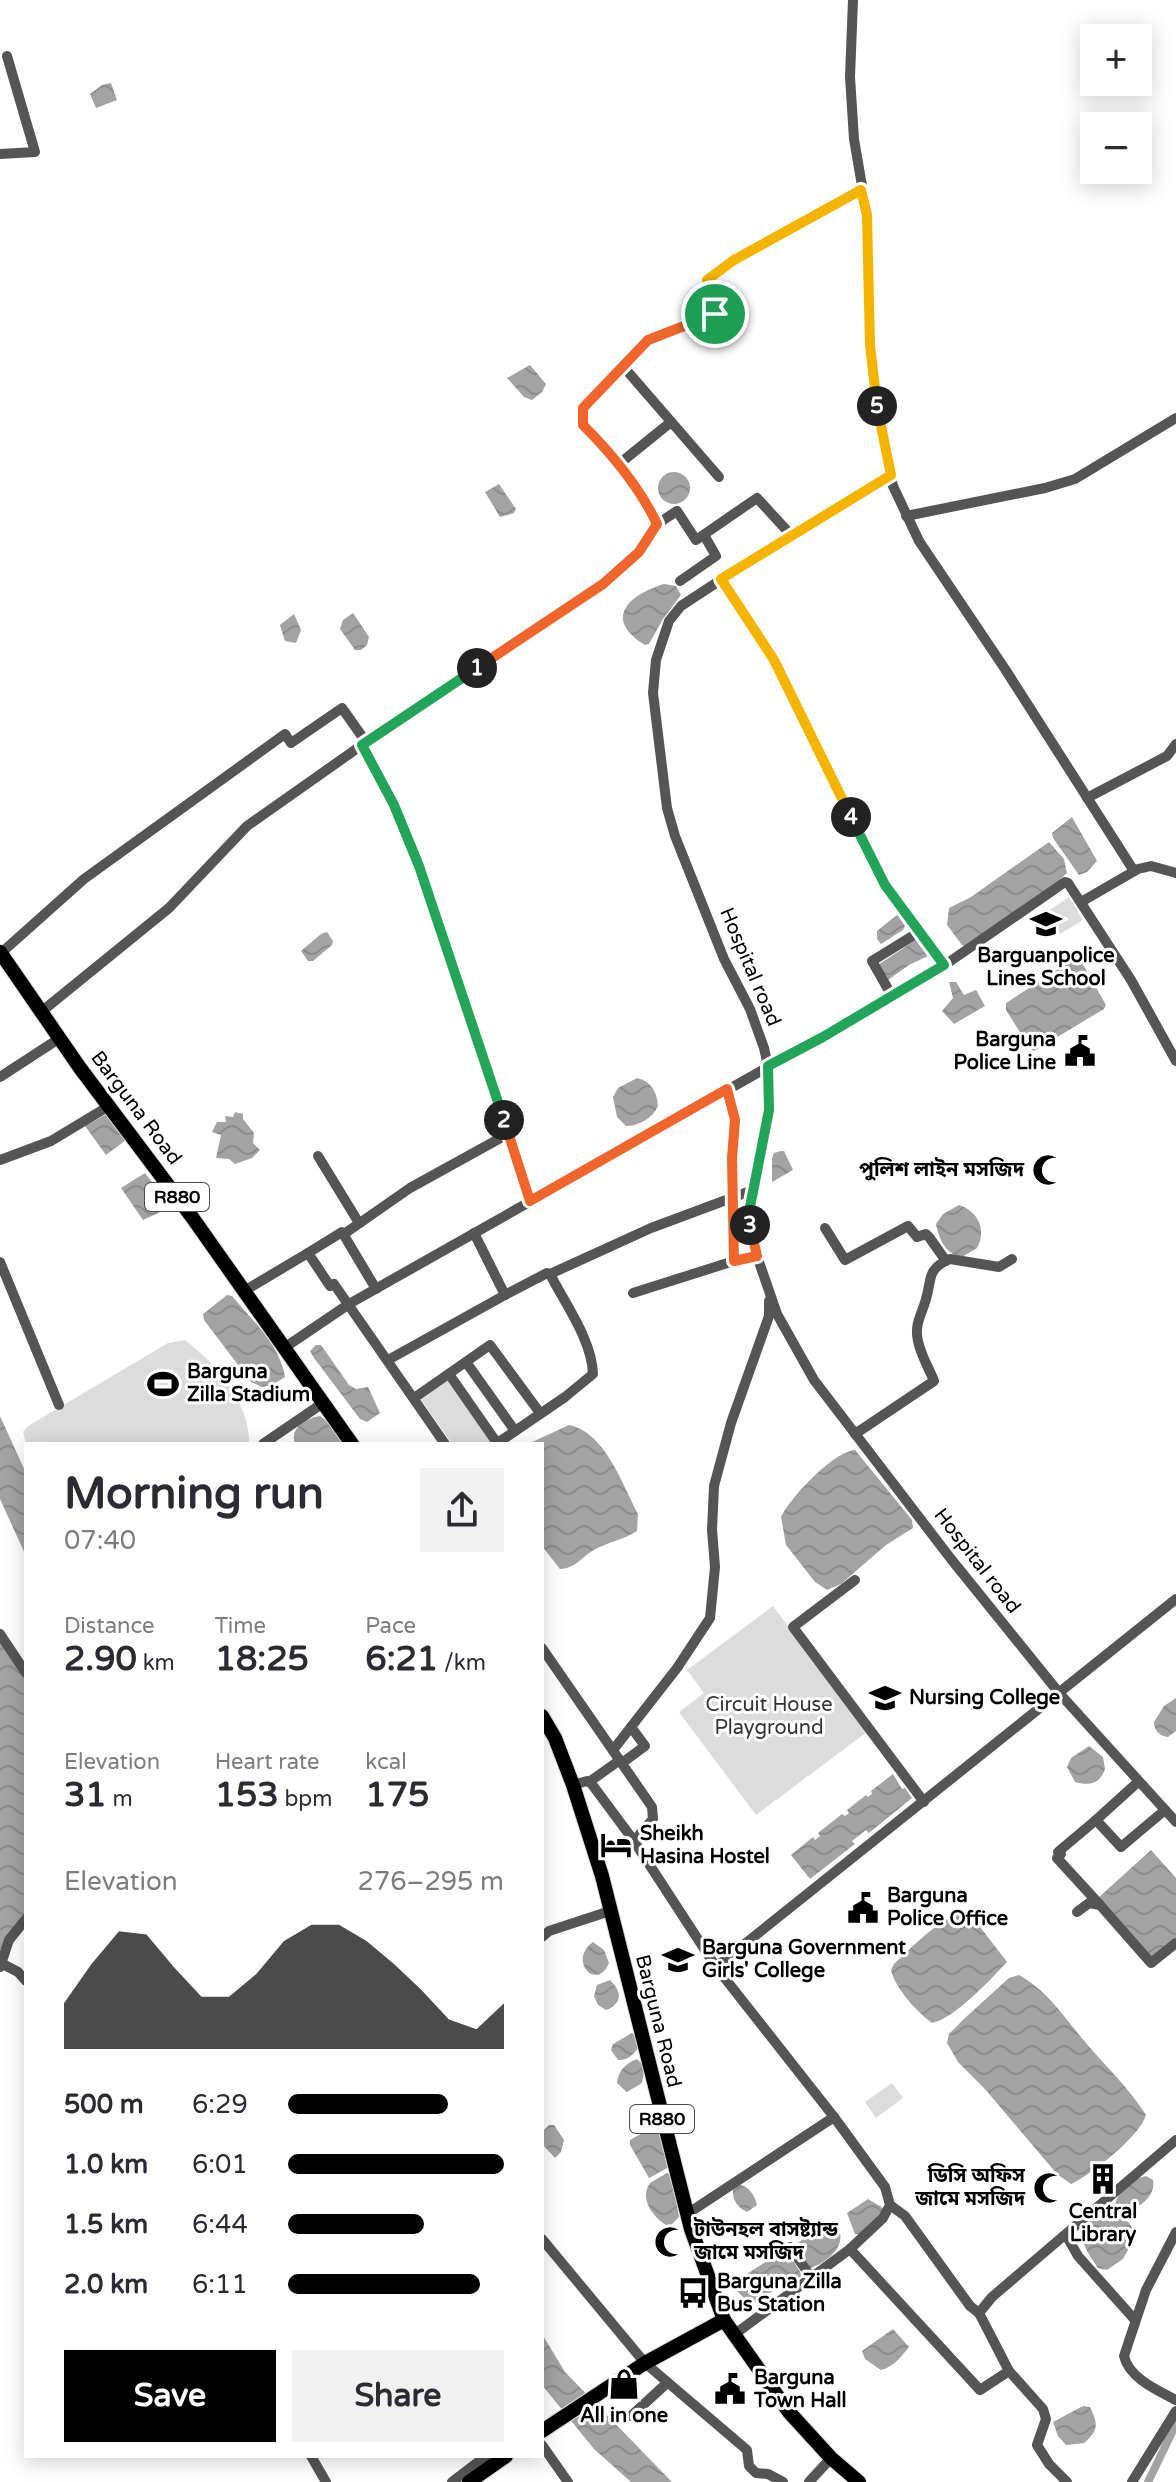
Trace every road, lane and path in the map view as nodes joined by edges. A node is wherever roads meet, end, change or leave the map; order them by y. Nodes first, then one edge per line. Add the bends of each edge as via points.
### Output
1 (853, 0) edge
2 (7, 56) dead end
3 (0, 154) edge
4 (861, 190) junction
5 (622, 365) junction
6 (1176, 418) edge
7 (671, 422) junction
8 (619, 464) junction
9 (891, 475) junction
10 (719, 477) dead end
11 (906, 516) junction
12 (657, 524) junction
13 (704, 535) junction
14 (791, 535) junction
15 (721, 579) junction
16 (680, 581) dead end
17 (364, 744) junction
18 (1176, 744) edge
19 (1087, 798) junction
20 (1134, 871) junction
21 (1176, 873) edge
22 (1081, 902) junction
23 (919, 932) junction
24 (0, 952) edge
25 (944, 965) junction
26 (892, 996) junction
27 (41, 1012) junction
28 (60, 1038) junction
29 (1176, 1061) edge
30 (768, 1066) junction
31 (0, 1077) edge
32 (727, 1089) junction
33 (109, 1106) junction
34 (508, 1134) junction
35 (318, 1156) dead end
36 (0, 1160) edge
37 (753, 1190) junction
38 (733, 1197) junction
39 (530, 1201) junction
40 (359, 1223) junction
41 (825, 1228) dead end
42 (474, 1233) junction
43 (344, 1234) junction
44 (308, 1253) junction
45 (755, 1256) junction
46 (1012, 1259) dead end
47 (736, 1260) junction
48 (946, 1261) junction
49 (0, 1262) edge
50 (550, 1274) junction
51 (376, 1289) junction
52 (768, 1289) junction
53 (244, 1291) junction
54 (633, 1293) dead end
55 (505, 1295) junction
56 (349, 1304) junction
57 (284, 1348) junction
58 (388, 1360) junction
59 (466, 1362) junction
60 (449, 1374) junction
61 (414, 1398) junction
62 (323, 1403) junction
63 (59, 1405) dead end
64 (540, 1413) junction
65 (515, 1431) junction
66 (855, 1434) junction
67 (266, 1442) edge
68 (351, 1442) edge
69 (444, 1442) edge
70 (495, 1442) edge
71 (499, 1442) edge
72 (855, 1580) dead end
73 (1176, 1599) edge
74 (0, 1634) edge
75 (544, 1651) edge
76 (24, 1670) edge
77 (1060, 1694) junction
78 (544, 1719) edge
79 (631, 1727) junction
80 (618, 1758) junction
81 (589, 1782) junction
82 (1138, 1782) junction
83 (573, 1785) junction
84 (924, 1802) junction
85 (1165, 1810) junction
86 (1096, 1820) junction
87 (1176, 1822) edge
88 (634, 1841) junction
89 (1100, 1905) junction
90 (610, 1911) junction
91 (1077, 1912) dead end
92 (24, 1921) edge
93 (544, 1935) edge
94 (1176, 1943) edge
95 (1, 1965) edge
96 (716, 1967) junction
97 (24, 1979) edge
98 (834, 2117) junction
99 (1176, 2140) edge
100 (890, 2205) junction
101 (687, 2214) junction
102 (1176, 2232) edge
103 (1066, 2235) junction
104 (544, 2241) edge
105 (790, 2247) dead end
106 (850, 2249) junction
107 (811, 2277) junction
108 (979, 2313) junction
109 (724, 2320) junction
110 (1135, 2320) junction
111 (735, 2334) junction
112 (645, 2363) junction
113 (1009, 2371) junction
114 (667, 2383) junction
115 (1176, 2400) edge
116 (1176, 2411) edge
117 (631, 2416) dead end
118 (546, 2429) edge
119 (544, 2448) edge
120 (312, 2458) edge
121 (483, 2458) edge
122 (503, 2458) edge
123 (831, 2458) junction
124 (326, 2482) edge
125 (452, 2482) edge
126 (469, 2482) edge
127 (568, 2482) edge
128 (783, 2482) edge
129 (809, 2482) edge
130 (859, 2482) edge
131 (1067, 2482) edge
132 (1132, 2482) edge

1 - 4 street via 850,77
2 - 3 street via 35,152
4 - 5 street via 734,260 707,280 721,306 715,314 648,340
4 - 9 street via 867,215 870,345
5 - 7 street
5 - 8 street via 583,408 583,425
6 - 11 street via 1075,479
7 - 8 street
7 - 10 street
8 - 12 street
9 - 11 street
9 - 14 street, Hospital road
11 - 19 street
12 - 13 street via 677,511 696,540
12 - 17 street via 639,552 603,584
13 - 14 street via 757,498
13 - 16 street via 716,556
14 - 15 street, Hospital road
15 - 23 street via 774,660 885,885
15 - 30 street, Hospital road via 681,606 669,621 655,671 657,736 675,836 750,1009
17 - 24 street via 342,708 291,743 285,734 84,879
17 - 27 street via 247,826 169,908
17 - 34 street via 419,866
18 - 19 street via 1167,756
19 - 20 street
20 - 21 street via 1151,866
20 - 22 street
22 - 25 street via 1063,883
22 - 29 street
23 - 25 street
23 - 26 street via 872,961
24 - 27 main road, Barguna Road / R880
25 - 26 street
26 - 30 street
27 - 28 main road, Barguna Road / R880
28 - 31 street
28 - 33 main road, Barguna Road / R880
30 - 32 street
30 - 37 street, Hospital road via 769,1110
32 - 38 street via 735,1120
32 - 39 street
33 - 36 street via 51,1141
33 - 53 main road, Barguna Road / R880
34 - 39 street
34 - 40 street
35 - 40 street
37 - 38 street
37 - 45 street, Hospital road via 749,1220
38 - 47 street
38 - 50 street
39 - 42 street
40 - 43 street
41 - 48 street via 845,1260 908,1226 917,1237 926,1234
42 - 51 street
42 - 55 street
43 - 44 street
43 - 51 street
44 - 53 street
44 - 56 street
45 - 47 street
45 - 52 street, Hospital road
46 - 48 street via 993,1268 960,1259
47 - 54 street
48 - 66 street via 928,1281 916,1330 934,1381
49 - 63 street
50 - 55 street
50 - 64 street via 586,1345 593,1374
51 - 56 street
52 - 66 street, Hospital road via 814,1380
52 - 79 street via 769,1316 714,1486 710,1618
53 - 57 main road, Barguna Road / R880
55 - 58 street
56 - 57 street
56 - 58 street
57 - 62 main road, Barguna Road / R880
58 - 61 street
59 - 60 street
59 - 64 street via 490,1345
59 - 65 street
60 - 61 street
60 - 70 street
61 - 69 street
62 - 67 street
62 - 68 main road, Barguna Road / R880
64 - 65 street
65 - 71 street
66 - 77 street, Hospital road
72 - 84 street via 793,1627
73 - 77 street
74 - 76 street
75 - 80 street
77 - 82 street, Hospital road
77 - 84 street
78 - 83 main road, Barguna Road / R880
79 - 80 street
79 - 80 street via 645,1746
80 - 81 street
80 - 88 street via 652,1807 653,1819
81 - 83 street
81 - 88 street
82 - 85 street, Hospital road
82 - 86 street
83 - 90 main road, Barguna Road / R880
84 - 96 street
85 - 86 street via 1121,1847
85 - 87 street, Hospital road
86 - 89 street via 1057,1858
88 - 96 street
89 - 91 street via 1089,1903
89 - 94 street via 1151,1963
90 - 93 street
90 - 101 main road, Barguna Road / R880
92 - 95 street via 9,1940
95 - 97 street
96 - 98 street
98 - 100 street via 885,2187
98 - 101 street
99 - 103 street
100 - 106 street
100 - 108 street via 905,2216
101 - 109 main road, Barguna Road / R880
102 - 110 street
103 - 108 street
103 - 110 street
104 - 112 street
105 - 107 street
106 - 107 street
106 - 113 street via 980,2390
107 - 111 street
108 - 113 street
109 - 111 main road, Barguna Road / R880
109 - 112 main road
110 - 115 street via 1125,2363
111 - 123 main road, Barguna Road / R880 via 789,2412
112 - 114 street
112 - 118 main road
113 - 131 street via 1043,2409 1046,2419 1037,2445
114 - 117 street
114 - 128 street via 748,2451 749,2466 756,2473
116 - 132 street
119 - 127 street
120 - 124 street
121 - 125 street
122 - 126 main road
123 - 129 street
123 - 130 main road, Barguna Road / R880

